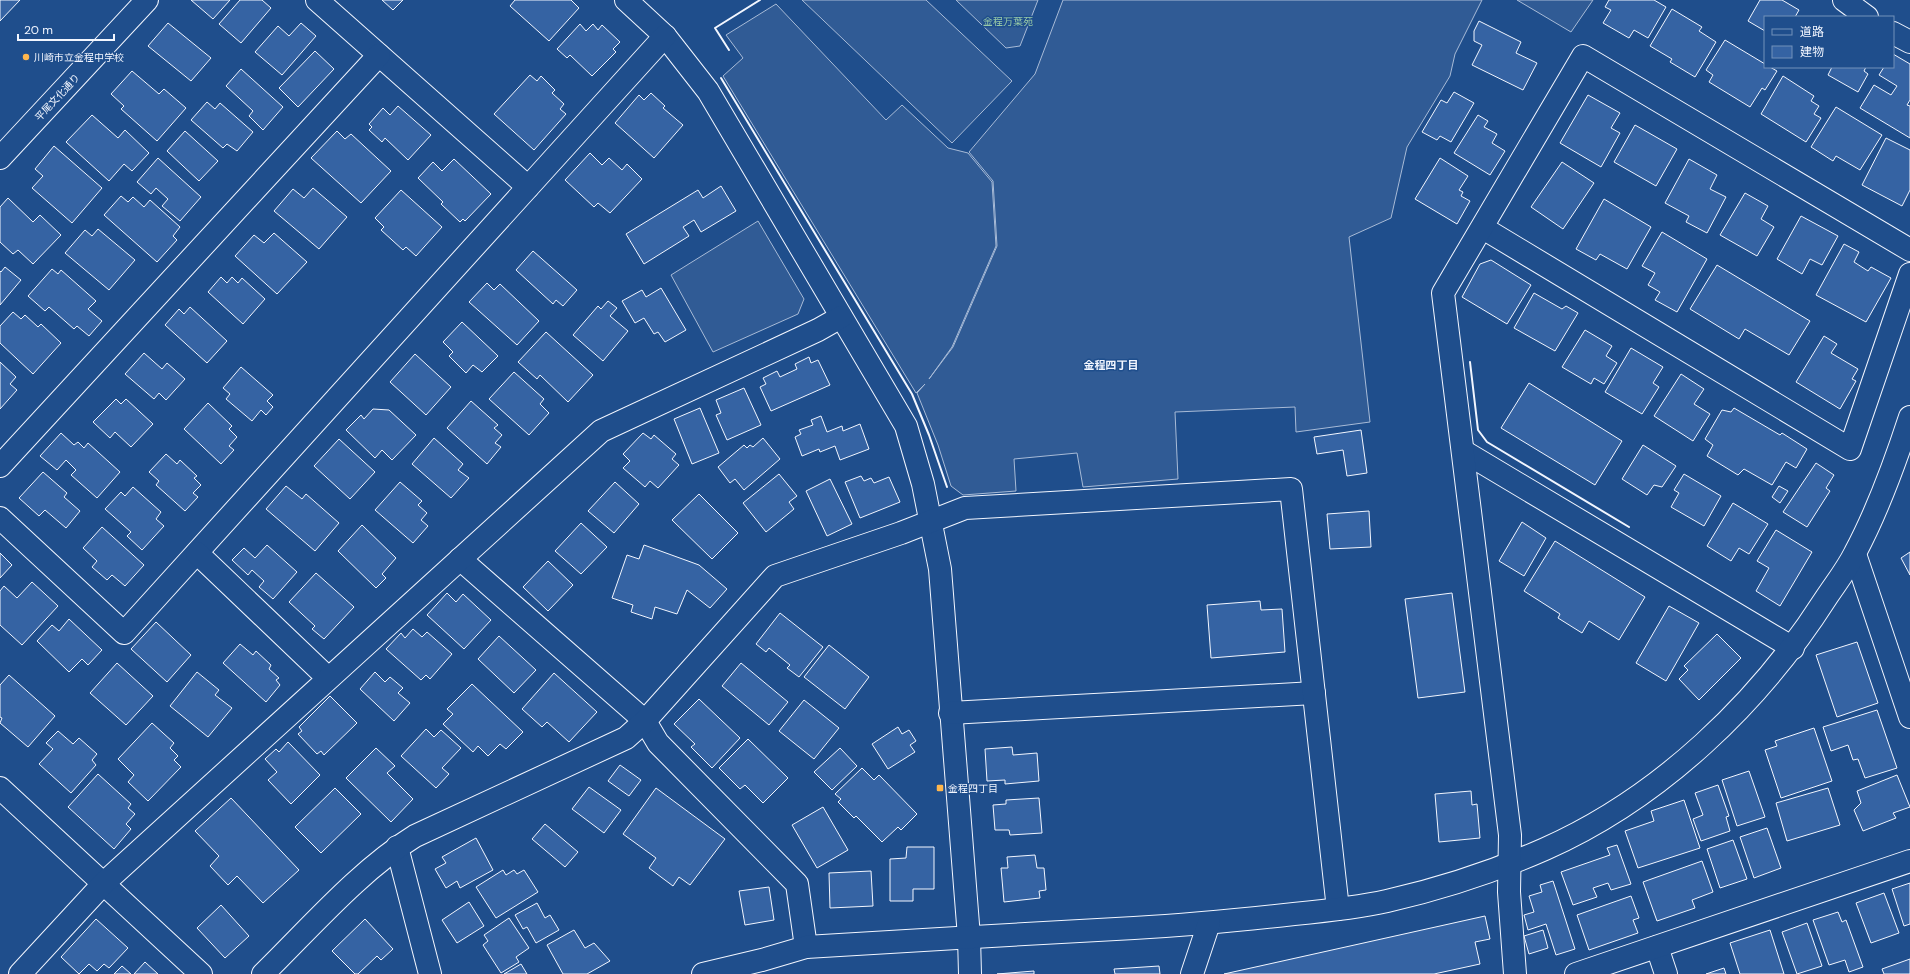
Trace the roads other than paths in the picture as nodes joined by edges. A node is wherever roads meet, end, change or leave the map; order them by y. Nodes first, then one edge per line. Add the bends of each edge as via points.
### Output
1 (147, 0) edge
2 (318, 0) edge
3 (626, 0) edge
4 (1844, 0) edge
5 (1866, 16) edge
6 (1894, 34) edge
7 (665, 36) junction
8 (1910, 42) edge
9 (378, 55) junction
10 (0, 158) edge
11 (528, 187) junction
12 (1483, 228) junction
13 (1910, 250) edge
14 (1910, 274) edge
15 (841, 317) junction
16 (1910, 417) edge
17 (1463, 451) junction
18 (0, 466) edge
19 (0, 518) edge
20 (930, 522) junction
21 (197, 552) junction
22 (1855, 554) junction
23 (460, 559) junction
24 (1793, 648) junction
25 (328, 678) junction
26 (1314, 693) junction
27 (950, 713) junction
28 (1910, 717) edge
29 (645, 721) junction
30 (0, 788) edge
31 (397, 847) junction
32 (1910, 861) edge
33 (1510, 862) junction
34 (104, 883) junction
35 (1338, 910) junction
36 (1209, 924) junction
37 (969, 937) junction
38 (806, 946) junction
39 (1657, 947) junction
40 (20, 974) edge
41 (202, 974) edge
42 (263, 974) edge
43 (430, 974) edge
44 (703, 974) edge
45 (970, 974) edge
46 (1192, 974) edge
47 (1515, 974) edge
48 (1576, 974) edge
49 (1666, 974) edge

1 - 10 street, 平尾文化通り
2 - 9 street
3 - 7 street
4 - 5 street
6 - 8 street
7 - 11 street
7 - 15 street via 708,92
9 - 11 street
9 - 18 street
11 - 21 street
12 - 13 street via 1583,56
12 - 14 street via 1850,449
12 - 17 street via 1443,293
15 - 20 street via 906,426 923,484
15 - 23 street via 601,431
16 - 22 street via 1886,485
17 - 24 street
17 - 33 street via 1510,835
19 - 21 street via 124,633
20 - 26 street via 965,508 1291,489
20 - 27 street via 940,569
20 - 29 street via 775,576
21 - 25 street
22 - 24 street
22 - 28 street
23 - 25 street
23 - 29 street
24 - 33 street via 1710,739 1679,765 1616,810 1547,848
25 - 34 street
26 - 27 street
26 - 35 street
27 - 37 street
29 - 31 street via 626,738 415,836
29 - 38 street via 658,743 796,884
30 - 34 street
31 - 42 street via 362,876
31 - 43 street
32 - 39 street
33 - 35 street via 1426,891
33 - 47 street via 1509,892
34 - 40 street
34 - 41 street
35 - 36 street
36 - 37 street
36 - 46 street
37 - 38 street
37 - 45 street
38 - 44 street
39 - 48 street
39 - 49 street

